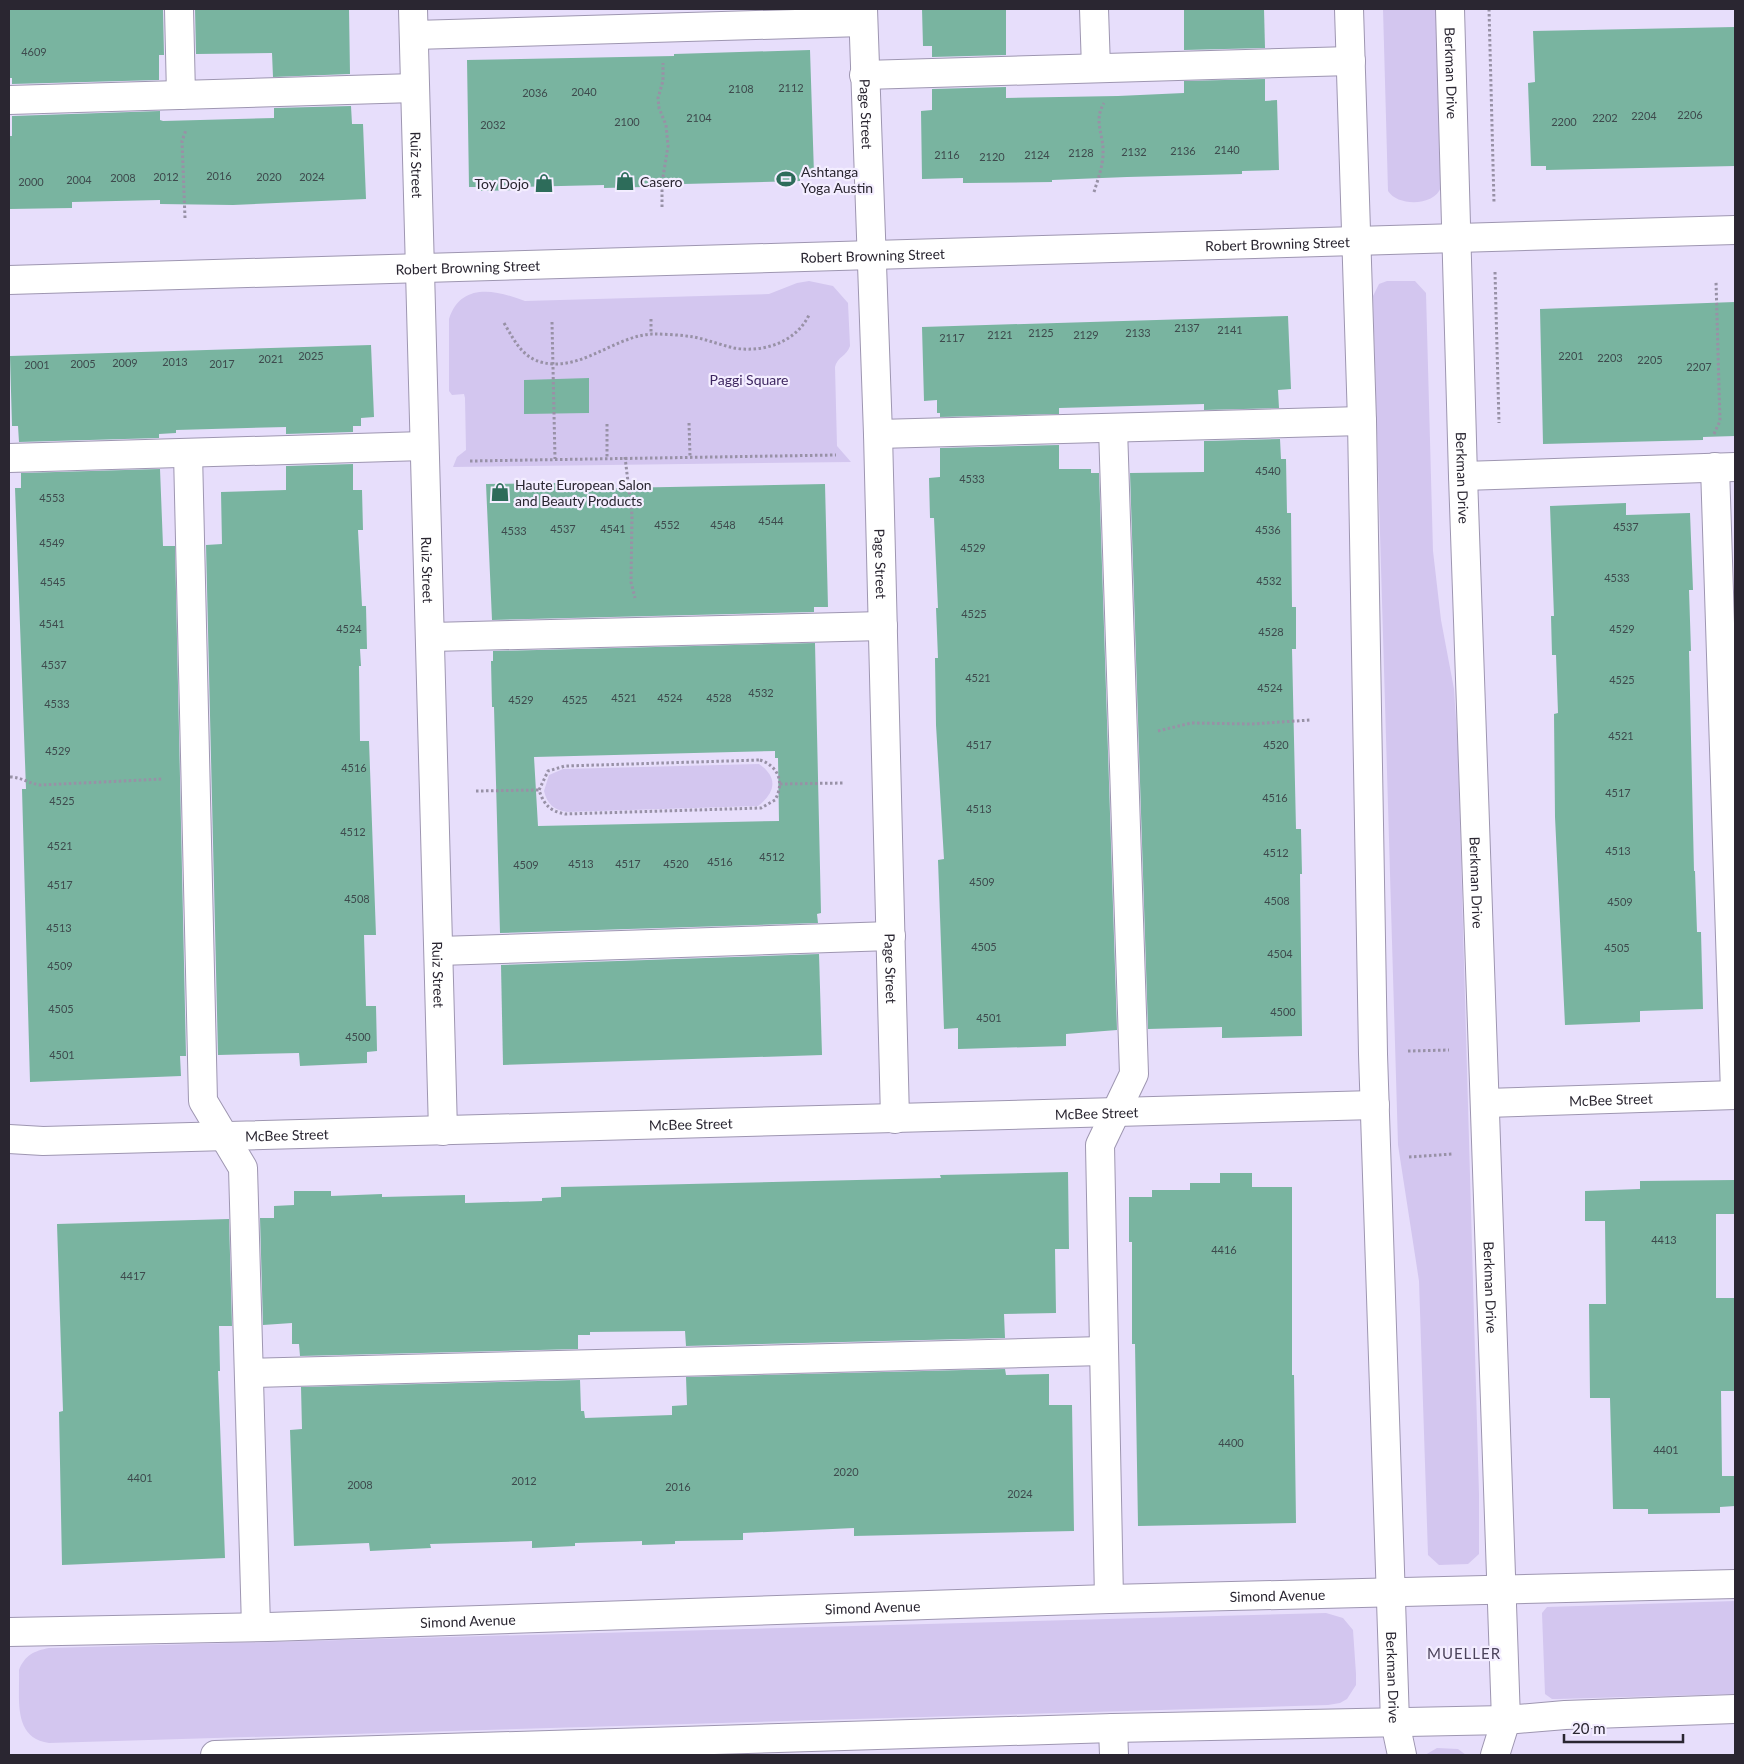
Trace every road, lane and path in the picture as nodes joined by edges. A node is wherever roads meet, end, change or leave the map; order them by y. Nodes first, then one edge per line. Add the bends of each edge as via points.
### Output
1 (179, 9) edge
2 (1094, 9) edge
3 (1349, 9) edge
4 (1450, 9) edge
5 (1489, 9) edge
6 (863, 15) edge
7 (413, 22) edge
8 (644, 22) edge
9 (1351, 61) junction
10 (1103, 68) junction
11 (864, 75) junction
12 (415, 88) junction
13 (187, 95) junction
14 (9, 100) edge
15 (1494, 169) dead end
16 (1094, 192) dead end
17 (662, 207) dead end
18 (185, 218) dead end
19 (1735, 230) edge
20 (1457, 238) junction
21 (1357, 242) junction
22 (870, 255) junction
23 (419, 267) junction
24 (9, 280) edge
25 (1716, 281) dead end
26 (809, 315) dead end
27 (651, 319) dead end
28 (552, 322) dead end
29 (504, 323) dead end
30 (651, 334) junction
31 (553, 364) junction
32 (1362, 421) junction
33 (689, 423) dead end
34 (607, 424) dead end
35 (1113, 428) junction
36 (878, 434) junction
37 (424, 446) junction
38 (188, 453) junction
39 (836, 455) dead end
40 (690, 456) junction
41 (607, 457) junction
42 (624, 457) junction
43 (9, 458) edge
44 (555, 459) junction
45 (470, 461) dead end
46 (1725, 467) edge
47 (1463, 476) junction
48 (883, 626) junction
49 (646, 632) junction
50 (431, 637) junction
51 (1310, 720) dead end
52 (1123, 736) junction
53 (10, 777) edge
54 (196, 778) junction
55 (843, 783) dead end
56 (780, 784) junction
57 (539, 790) junction
58 (476, 791) dead end
59 (891, 936) junction
60 (439, 951) junction
61 (1458, 1049) dead end
62 (1404, 1052) dead end
63 (1735, 1094) edge
64 (1486, 1103) junction
65 (1375, 1105) junction
66 (1116, 1112) junction
67 (895, 1119) junction
68 (443, 1131) junction
69 (224, 1136) junction
70 (9, 1140) edge
71 (1458, 1154) dead end
72 (1399, 1157) dead end
73 (1103, 1351) junction
74 (249, 1373) junction
75 (1735, 1584) edge
76 (1503, 1591) junction
77 (1391, 1594) junction
78 (1109, 1599) junction
79 (256, 1627) junction
80 (9, 1632) edge
81 (1735, 1709) edge
82 (1506, 1720) junction
83 (1395, 1722) junction
84 (1113, 1728) junction
85 (215, 1755) edge
86 (262, 1755) edge
87 (1114, 1755) edge
88 (1402, 1755) edge
89 (1496, 1755) edge

1 - 13 street
2 - 10 street
3 - 9 street, Berkman Drive
4 - 20 street, Berkman Drive
5 - 15 path
6 - 8 street
6 - 11 street, Page Street
7 - 8 street
7 - 12 street, Ruiz Street
8 - 17 path via 663,81 658,98 668,146
9 - 10 street
9 - 21 street, Berkman Drive
10 - 11 street
10 - 16 path via 1110,87 1098,116 1104,150
11 - 22 street, Page Street
12 - 13 street
12 - 23 street, Ruiz Street
13 - 14 street
13 - 18 path via 197,114 183,133 182,141
19 - 20 street, Robert Browning Street
20 - 21 street, Robert Browning Street
20 - 47 street, Berkman Drive
21 - 22 street, Robert Browning Street
21 - 32 street, Berkman Drive
22 - 23 street, Robert Browning Street
22 - 36 street, Page Street
23 - 24 street, Robert Browning Street
23 - 37 street, Ruiz Street
25 - 46 path via 1720,421 1713,435
26 - 30 path via 792,336 774,346 736,348 694,337
27 - 30 path
28 - 31 path
29 - 31 path via 521,352
30 - 31 path via 590,356
31 - 44 path
32 - 35 street
32 - 65 street, Berkman Drive
33 - 40 path
34 - 41 path
35 - 36 street
35 - 52 street
36 - 48 street, Page Street
37 - 38 street
37 - 50 street, Ruiz Street
38 - 43 street
38 - 54 street
39 - 40 path
40 - 42 path
41 - 42 path
41 - 44 path
42 - 49 path via 632,514 631,582
44 - 45 path
46 - 47 street
46 - 63 street
47 - 64 street, Berkman Drive
48 - 49 street
48 - 59 street, Page Street
49 - 50 street
50 - 60 street, Ruiz Street
51 - 52 path via 1191,724
52 - 66 street via 1134,1074
53 - 54 path via 41,785
54 - 69 street via 202,1101
55 - 56 path
56 - 57 path via 774,769 760,760 565,766 548,772
56 - 57 path via 775,800 761,808 565,814 547,807
57 - 58 path
59 - 60 street
59 - 67 street, Page Street
60 - 68 street, Ruiz Street
61 - 62 path
63 - 64 street, McBee Street
64 - 76 street, Berkman Drive
65 - 66 street, McBee Street
65 - 77 street, Berkman Drive
66 - 67 street, McBee Street
66 - 73 street via 1100,1145
67 - 68 street, McBee Street
68 - 69 street, McBee Street
69 - 70 street, McBee Street
69 - 74 street via 243,1168
71 - 72 path
73 - 74 street
73 - 78 street
74 - 79 street
75 - 76 street, Simond Avenue
76 - 77 street, Simond Avenue
76 - 82 street, Berkman Drive
77 - 78 street, Simond Avenue
77 - 83 street, Berkman Drive
78 - 79 street, Simond Avenue
79 - 80 street, Simond Avenue
81 - 82 street
82 - 83 street
82 - 89 street, Berkman Drive
83 - 84 street
83 - 88 street, Berkman Drive
84 - 86 street
84 - 87 street
85 - 86 street

